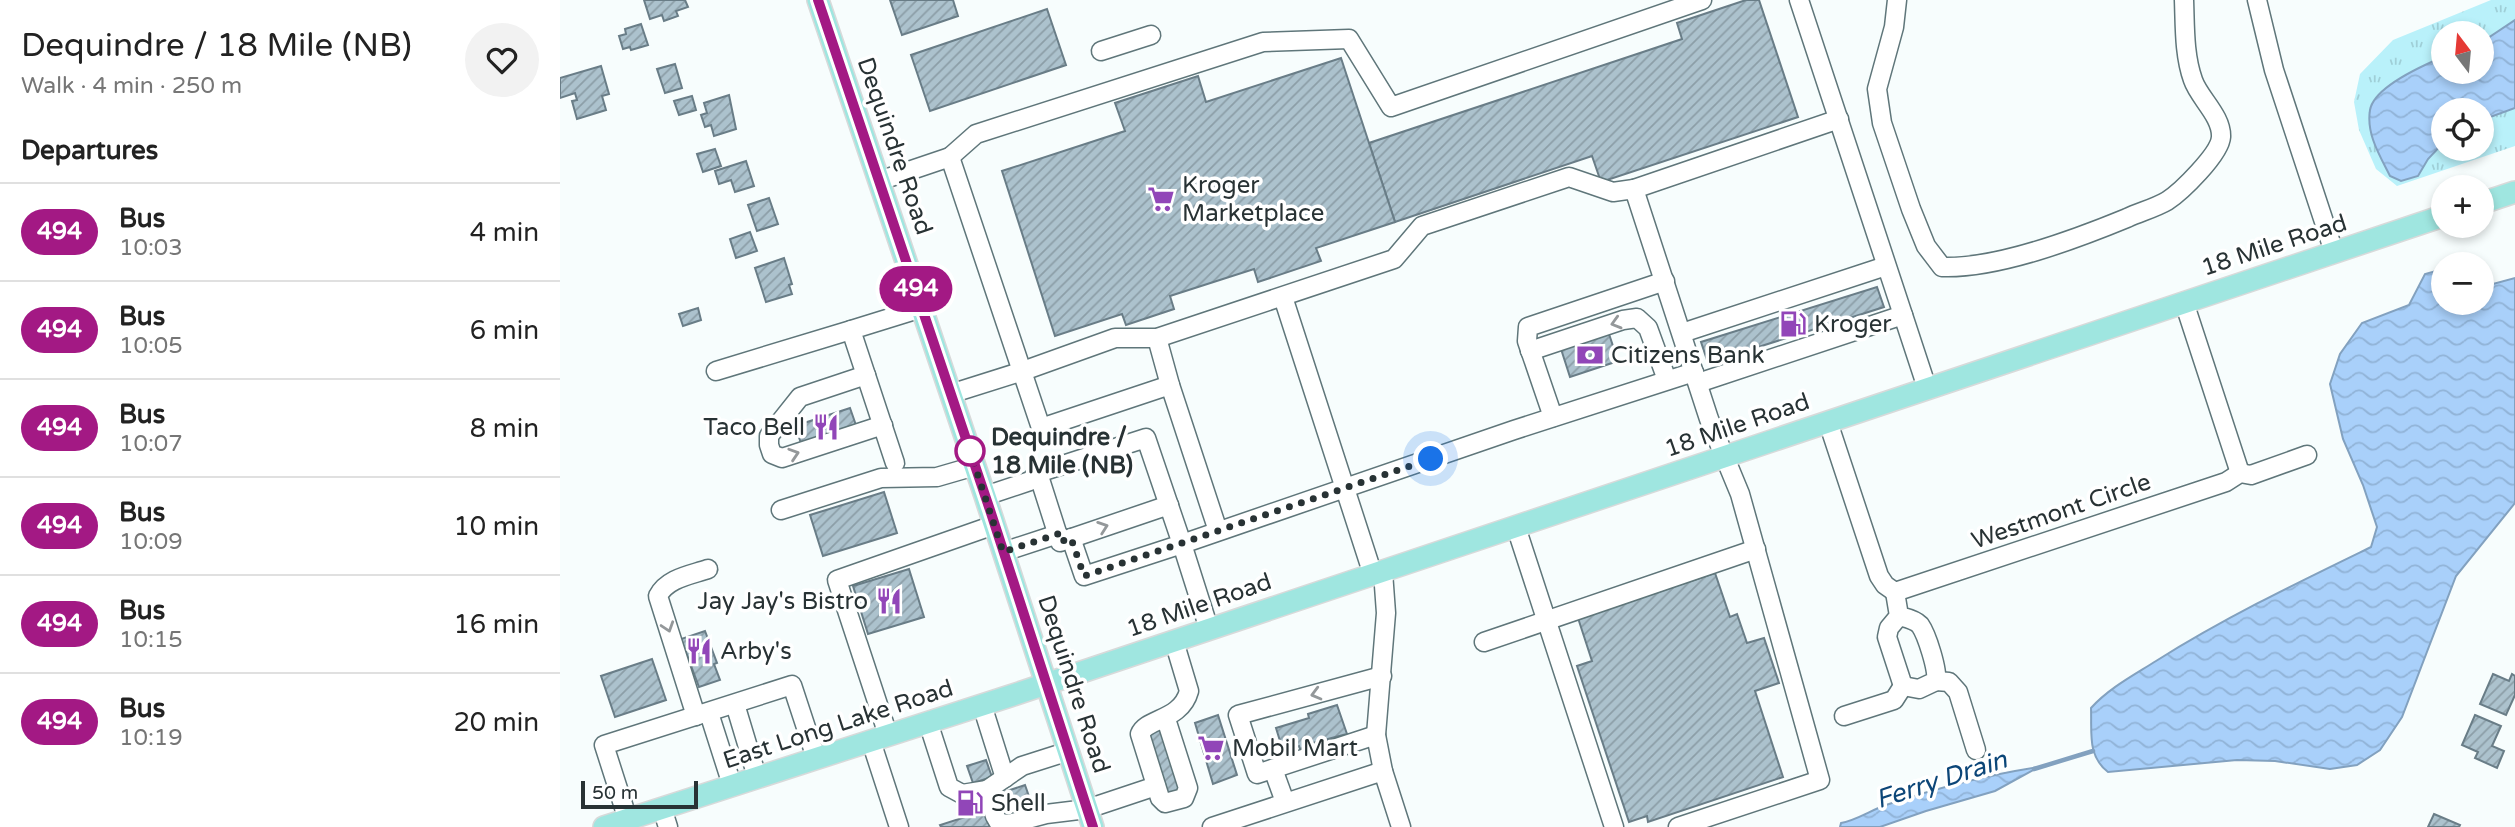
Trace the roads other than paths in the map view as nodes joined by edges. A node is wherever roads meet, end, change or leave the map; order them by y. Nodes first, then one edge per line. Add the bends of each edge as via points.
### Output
1 (818, 0) edge
2 (1702, 0) edge
3 (1799, 0) edge
4 (1897, 0) edge
5 (2184, 0) edge
6 (2257, 0) edge
7 (1151, 35) dead end
8 (1101, 51) dead end
9 (1839, 119) junction
10 (950, 158) junction
11 (879, 181) junction
12 (1634, 189) junction
13 (2515, 192) edge
14 (2494, 199) edge
15 (2431, 220) edge
16 (2334, 252) junction
17 (1886, 267) junction
18 (1665, 281) junction
19 (1283, 297) junction
20 (2184, 302) junction
21 (922, 308) junction
22 (1903, 315) junction
23 (851, 330) junction
24 (1682, 333) junction
25 (1157, 338) junction
26 (1530, 351) junction
27 (716, 371) dead end
28 (1023, 371) junction
29 (866, 375) junction
30 (1696, 377) junction
31 (1667, 380) junction
32 (1170, 385) junction
33 (1927, 388) junction
34 (950, 394) junction
35 (1553, 417) junction
36 (1828, 422) junction
37 (883, 425) junction
38 (2307, 455) dead end
39 (1723, 457) junction
40 (895, 463) dead end
41 (975, 466) junction
42 (1038, 473) junction
43 (2240, 473) junction
44 (1344, 489) junction
45 (985, 496) junction
46 (1169, 505) junction
47 (781, 510) dead end
48 (994, 525) junction
49 (1516, 527) junction
50 (1218, 531) junction
51 (1065, 536) junction
52 (1182, 544) junction
53 (1756, 548) junction
54 (1003, 552) junction
55 (708, 569) dead end
56 (1378, 573) junction
57 (1895, 592) junction
58 (1899, 616) junction
59 (1548, 621) junction
60 (1209, 629) junction
61 (1174, 641) junction
62 (1484, 642) dead end
63 (1382, 677) junction
64 (1936, 681) junction
65 (1047, 684) junction
66 (1903, 686) junction
67 (735, 704) junction
68 (982, 705) junction
69 (703, 714) junction
70 (1844, 716) dead end
71 (1166, 719) junction
72 (928, 722) junction
73 (1377, 735) junction
74 (880, 738) junction
75 (1976, 750) dead end
76 (1069, 751) junction
77 (816, 758) junction
78 (1273, 769) junction
79 (1383, 771) junction
80 (757, 777) junction
81 (1004, 778) junction
82 (732, 785) junction
83 (1156, 786) junction
84 (987, 790) junction
85 (1285, 802) junction
86 (665, 818) edge
87 (1090, 818) edge
88 (628, 820) junction
89 (604, 827) edge
90 (899, 827) edge
91 (1212, 827) edge
92 (1401, 827) edge
93 (1614, 827) edge
94 (1678, 827) edge

1 - 11 main road, Dequindre Road
2 - 10 street via 1391,107 1349,39 1263,42 976,134
3 - 9 street
4 - 5 street via 1877,89 1882,123 1926,246 1942,267 1959,267 2085,235 2167,201 2204,167 2217,150 2221,135 2193,81
6 - 16 street via 2274,70
7 - 8 street
9 - 12 street
9 - 17 street
10 - 11 street
10 - 28 street
11 - 21 main road, Dequindre Road
12 - 18 street
12 - 19 street via 1613,192 1569,177 1422,226 1394,259
13 - 14 main road
15 - 16 main road, 18 Mile Road
16 - 20 main road, 18 Mile Road
17 - 22 street
17 - 24 street
18 - 24 street
18 - 26 street via 1528,327
19 - 25 street
19 - 44 street
20 - 33 main road, 18 Mile Road
20 - 43 street
21 - 23 street
21 - 34 main road, Dequindre Road
22 - 30 street
22 - 33 street
23 - 27 street
23 - 29 street
24 - 30 street
25 - 28 street via 1115,338
25 - 32 street
31 -> 26 street via 1648,328 1637,318
26 - 35 street
28 - 32 street via 1041,428
28 - 34 street
29 - 37 street
29 -> 37 street via 800,397 769,436 772,454 782,458
30 - 31 street
30 - 39 street
31 - 35 street
32 - 50 street
33 - 36 main road, 18 Mile Road
34 - 41 main road, Dequindre Road
35 - 44 street
36 - 39 main road, 18 Mile Road
36 - 57 street via 1879,576
37 - 40 street
38 - 43 street, Westmont Circle via 2251,475
39 - 49 main road, 18 Mile Road
39 - 53 street
41 - 45 main road, Dequindre Road
41 - 47 street via 937,477 881,478
42 - 45 street via 1030,481
42 - 46 street via 1146,438
42 - 51 street
43 - 57 street, Westmont Circle via 2225,482
44 - 50 street
44 - 56 street
45 - 48 main road, Dequindre Road
51 -> 46 street
46 - 52 street
48 - 54 main road, Dequindre Road
48 - 74 street via 837,580
49 - 56 main road, 18 Mile Road
49 - 59 street
50 - 52 street
51 - 52 street via 1084,576
51 - 54 street
52 - 60 street
53 - 59 street
53 - 94 street via 1820,780
54 - 65 main road, Dequindre Road
55 -> 69 street via 679,578 662,587 657,596
56 - 60 main road, 18 Mile Road
56 - 63 street via 1386,613
57 - 58 street
58 - 64 street via 1922,628
58 - 66 street via 1887,637
59 - 62 street
59 - 93 street
60 - 61 main road, 18 Mile Road
61 - 65 main road, 18 Mile Road
61 - 71 street via 1189,691
63 - 73 street
63 -> 78 street via 1238,715 1257,774
64 - 66 street via 1919,689
64 - 75 street via 1950,682 1958,692
65 - 68 main road, East Long Lake Road
65 - 76 main road, Dequindre Road
66 - 70 street via 1894,700
67 - 69 street
67 - 77 street via 792,685
67 - 80 street
68 - 72 main road, East Long Lake Road
68 - 81 street
69 - 82 street
69 - 88 street via 604,745
71 - 83 street via 1147,725 1140,734
71 - 83 street via 1188,788 1184,798 1165,803
72 - 74 main road, East Long Lake Road
72 - 84 street via 950,787 962,794
73 - 78 street
73 - 79 street
74 - 77 main road, East Long Lake Road
74 - 90 street
76 - 81 street via 1022,766
76 - 87 main road, Dequindre Road
77 - 80 main road, East Long Lake Road
78 - 85 street
79 - 85 street
79 - 92 street
80 - 82 main road, East Long Lake Road
81 - 84 street
82 - 86 main road, East Long Lake Road
83 - 87 street
84 - 87 street via 999,823 1046,814
85 - 91 street
86 - 88 main road, East Long Lake Road
88 - 89 main road, East Long Lake Road

